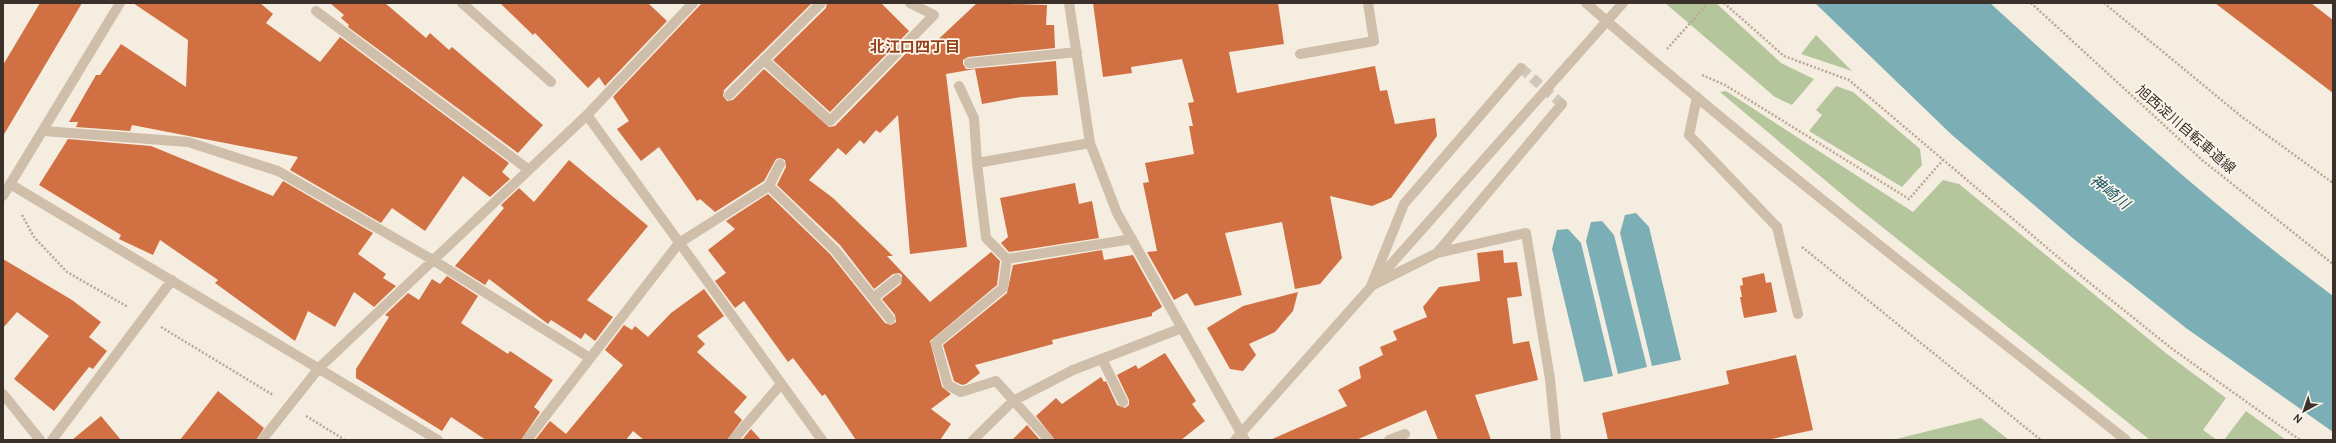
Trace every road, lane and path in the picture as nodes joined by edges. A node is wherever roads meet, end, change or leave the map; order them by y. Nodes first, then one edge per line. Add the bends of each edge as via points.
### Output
1 (120, 3) edge
2 (462, 3) edge
3 (693, 3) edge
4 (821, 3) edge
5 (910, 3) edge
6 (1069, 3) edge
7 (1368, 3) edge
8 (1586, 3) edge
9 (1623, 3) edge
10 (1708, 3) edge
11 (1724, 3) edge
12 (2031, 3) edge
13 (2104, 3) edge
14 (316, 11) dead end
15 (1606, 21) junction
16 (1667, 50) dead end
17 (1077, 52) junction
18 (1300, 54) dead end
19 (764, 60) junction
20 (969, 63) dead end
21 (1521, 68) dead end
22 (1695, 72) dead end
23 (551, 82) dead end
24 (959, 86) dead end
25 (730, 96) dead end
26 (1697, 97) junction
27 (1562, 104) dead end
28 (587, 115) junction
29 (44, 131) junction
30 (1090, 143) junction
31 (1944, 160) junction
32 (977, 163) junction
33 (780, 164) dead end
34 (529, 170) junction
35 (2333, 183) edge
36 (10, 184) junction
37 (769, 186) junction
38 (3, 196) edge
39 (19, 209) dead end
40 (1777, 227) junction
41 (1132, 239) junction
42 (679, 243) junction
43 (1436, 253) junction
44 (433, 260) junction
45 (1007, 260) junction
46 (2333, 264) edge
47 (897, 279) dead end
48 (172, 280) junction
49 (1371, 286) junction
50 (873, 298) junction
51 (1798, 314) dead end
52 (145, 317) junction
53 (890, 319) dead end
54 (1182, 328) junction
55 (590, 358) junction
56 (1102, 359) junction
57 (319, 368) junction
58 (781, 384) junction
59 (3, 394) edge
60 (1013, 402) junction
61 (1123, 402) dead end
62 (289, 405) junction
63 (1405, 434) dead end
64 (1243, 436) edge
65 (40, 440) edge
66 (52, 440) edge
67 (262, 440) edge
68 (345, 440) edge
69 (438, 440) edge
70 (527, 440) edge
71 (733, 440) edge
72 (822, 440) edge
73 (973, 440) edge
74 (1050, 440) edge
75 (1235, 440) edge
76 (1389, 440) edge
77 (1556, 440) edge
78 (2041, 440) edge
79 (2126, 440) edge
80 (2300, 440) edge

1 - 29 street
2 - 23 street
3 - 28 street
4 - 19 street
5 - 19 street via 934,15 830,121
6 - 17 street
7 - 18 street via 1374,41
8 - 15 street
9 - 15 street
10 - 16 path
11 - 31 path via 1784,56 1849,80
12 - 46 path, 旭西淀川自転車道線 via 2202,160
13 - 35 path via 2242,116
14 - 34 street
15 - 26 street
15 - 49 street
17 - 20 street
17 - 30 street
19 - 25 street
21 - 49 street via 1404,204
22 - 31 path via 1725,85 1909,199
24 - 32 street via 974,118
26 - 40 street via 1689,135
26 - 79 street
27 - 43 street
28 - 34 street
28 - 42 street
29 - 36 street
29 - 44 street via 188,142 278,171
30 - 32 street
30 - 41 street via 1117,213
31 - 80 path via 2065,263 2165,343
32 - 45 street via 986,238
33 - 37 street
34 - 44 street
36 - 38 street
36 - 48 street
37 - 42 street
37 - 50 street via 835,250
39 - 52 path via 34,237 67,272
40 - 51 street
40 - 78 path
41 - 45 street
41 - 54 street
42 - 55 street
42 - 58 street
43 - 49 street
43 - 77 street via 1526,233 1550,378
44 - 55 street
44 - 57 street
45 - 60 street via 1003,288 936,343 948,385 961,392 996,381
47 - 50 street
48 - 52 street
48 - 57 street
49 - 64 street
50 - 53 street
52 - 62 path
52 - 66 street
54 - 56 street
54 - 64 street
55 - 70 street
56 - 60 street via 1073,370
56 - 61 street
57 - 62 street
57 - 69 street
58 - 71 street
58 - 72 street
59 - 65 street
60 - 73 street
60 - 74 street
62 - 67 street
62 - 68 path
63 - 76 street
64 - 75 street

